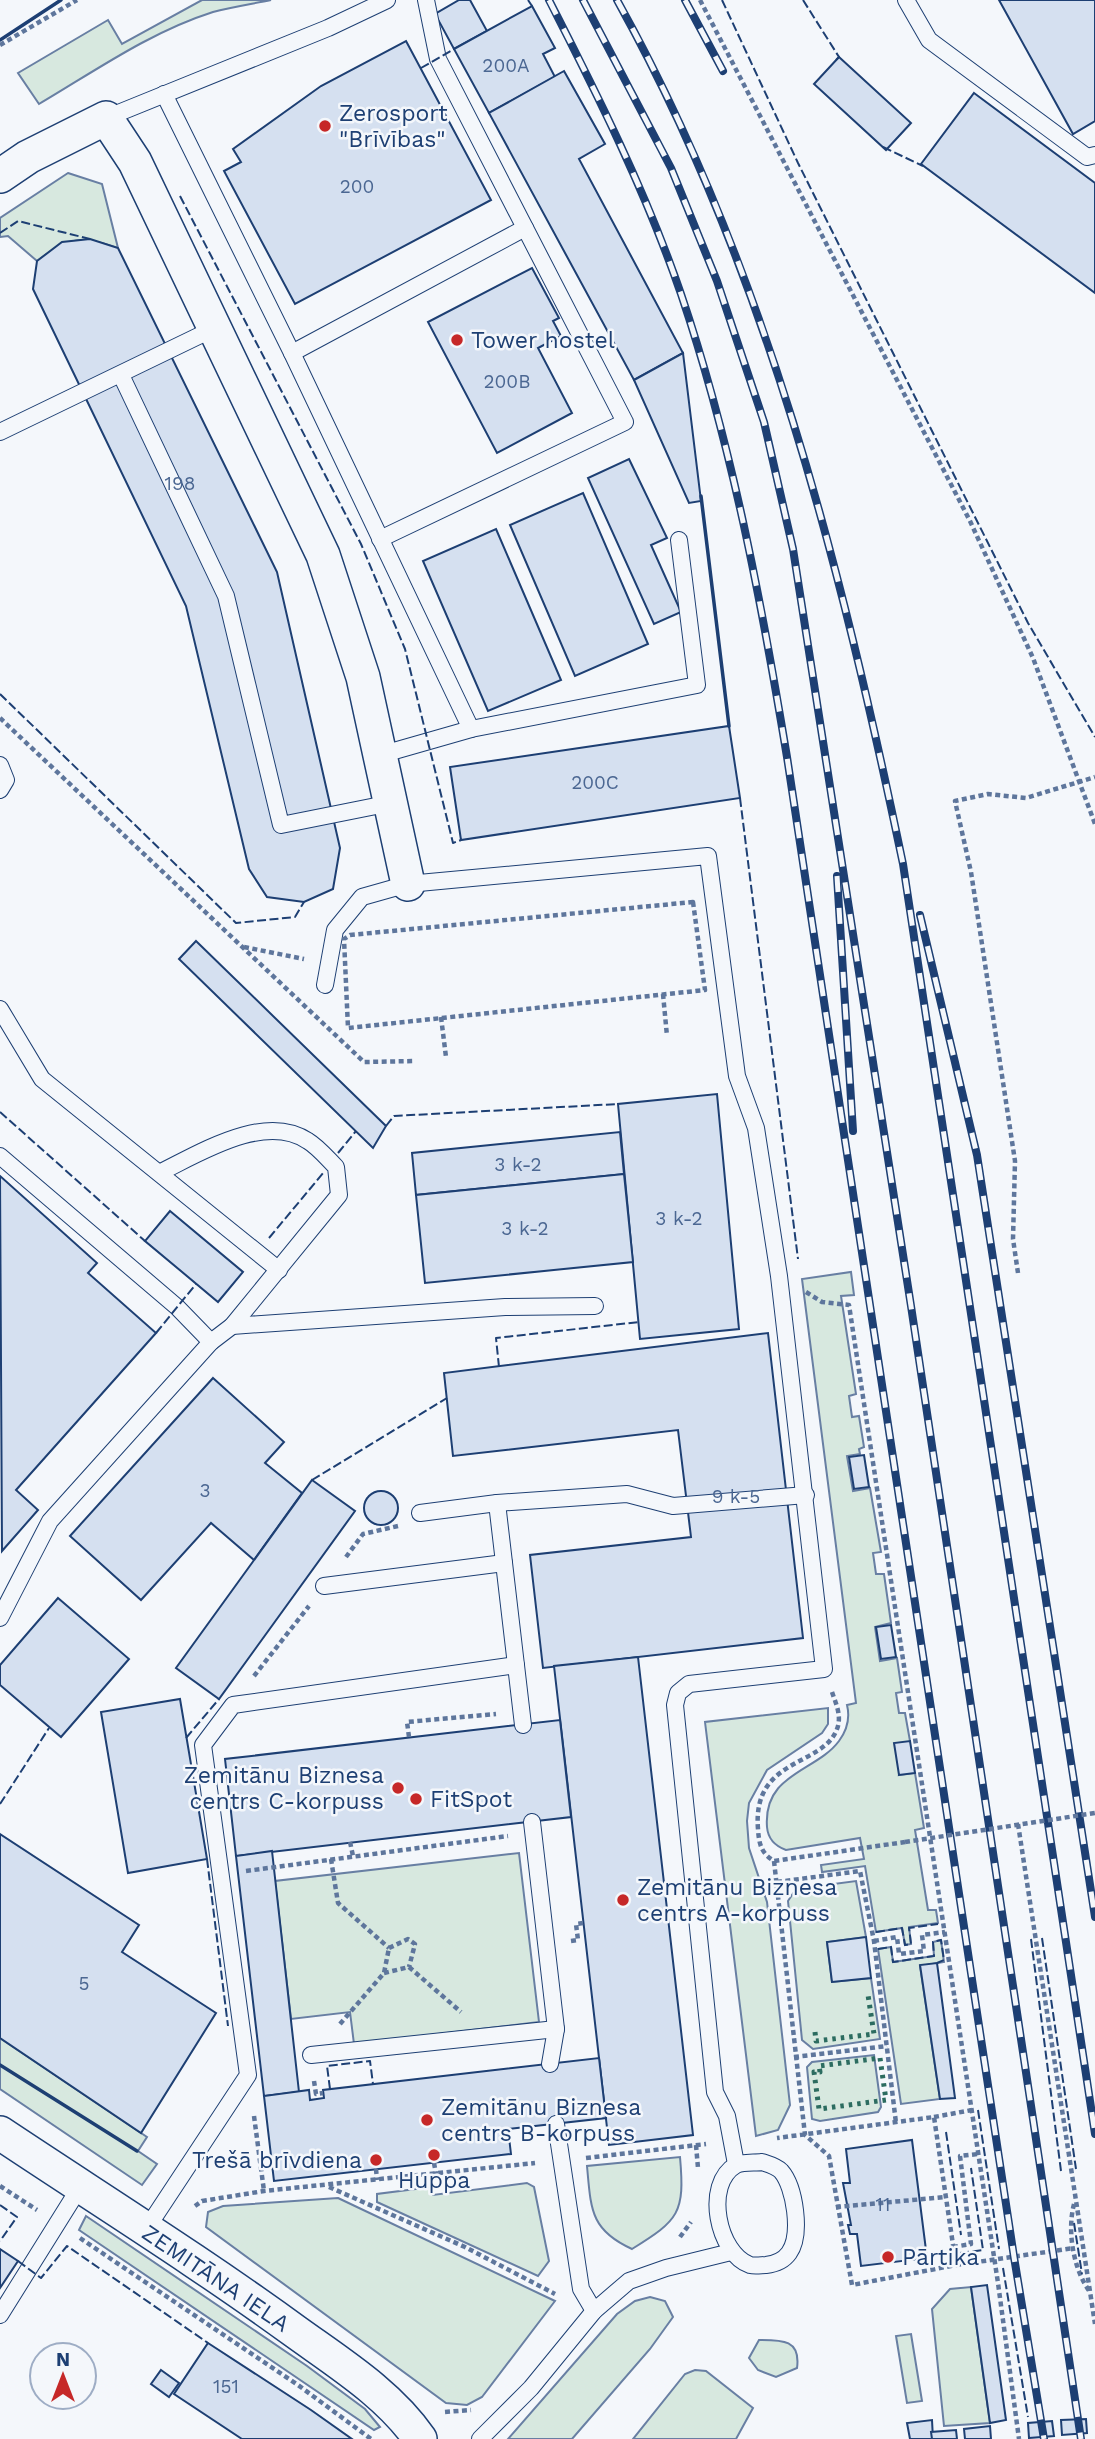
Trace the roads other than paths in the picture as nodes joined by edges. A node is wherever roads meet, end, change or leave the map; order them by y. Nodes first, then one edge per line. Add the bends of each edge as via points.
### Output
1 (387, 0) edge
2 (426, 0) edge
3 (906, 0) edge
4 (164, 94) junction
5 (106, 118) junction
6 (1095, 155) edge
7 (0, 176) edge
8 (525, 228) junction
9 (215, 328) junction
10 (292, 353) junction
11 (121, 375) junction
12 (0, 432) edge
13 (380, 539) junction
14 (679, 540) dead end
15 (471, 729) junction
16 (380, 755) junction
17 (0, 765) edge
18 (0, 790) edge
19 (391, 803) junction
20 (408, 884) junction
21 (325, 985) dead end
22 (0, 1009) edge
23 (0, 1156) edge
24 (161, 1172) junction
25 (279, 1270) junction
26 (595, 1306) dead end
27 (232, 1326) junction
28 (211, 1342) junction
29 (806, 1495) junction
30 (496, 1503) junction
31 (420, 1513) dead end
32 (504, 1563) junction
33 (324, 1586) dead end
34 (0, 1618) edge
35 (516, 1665) junction
36 (523, 1718) road end
37 (532, 1828) road end
38 (555, 2029) junction
39 (311, 2055) road end
40 (550, 2064) dead end
41 (556, 2124) dead end
42 (0, 2133) edge
43 (736, 2164) junction
44 (80, 2187) junction
45 (145, 2231) junction
46 (731, 2252) junction
47 (594, 2311) junction
48 (0, 2315) edge
49 (420, 2439) edge
50 (480, 2439) edge

1 - 4 lane
2 - 8 lane via 438,58
3 - 6 lane via 929,40 1087,157
4 - 5 lane
4 - 10 lane
5 - 7 street
5 - 9 street via 135,162
8 - 10 lane
8 - 13 lane via 625,422
9 - 11 lane
9 - 16 street via 323,555 363,677
10 - 13 lane
11 - 12 lane
11 - 19 lane via 226,596 281,825
13 - 15 lane
14 - 15 lane via 697,685
15 - 16 lane
16 - 19 street
17 - 18 lane via 6,780
19 - 20 street
20 - 21 lane via 362,897 335,930
20 - 29 lane via 708,856 737,1076 756,1128 779,1276
22 - 24 lane via 42,1079
23 - 28 lane via 177,1307
24 - 25 lane
24 - 25 lane via 237,1135 288,1132 308,1141 336,1167 339,1195
25 - 27 lane
26 - 27 lane via 505,1307
27 - 28 lane
28 - 34 lane via 50,1521
29 - 30 lane via 673,1506 627,1494
29 - 43 lane via 824,1669 689,1684 678,1693 675,1705 715,2092 727,2116
30 - 31 lane
30 - 32 lane
32 - 33 lane
32 - 35 lane
35 - 36 lane
35 - 45 lane via 233,1705 203,1745 248,2075
37 - 38 lane
38 - 39 lane
38 - 40 lane
41 - 47 lane via 581,2289
42 - 44 street, ZEMITĀNA IELA
43 - 46 lane via 722,2179 719,2197 723,2236
43 - 46 lane via 762,2162 779,2169 789,2184 795,2237 789,2252 775,2264 751,2265
44 - 45 street, ZEMITĀNA IELA
44 - 48 lane
45 - 49 street, ZEMITĀNA IELA via 348,2369 386,2401
46 - 47 lane via 629,2281
47 - 50 lane via 531,2388

